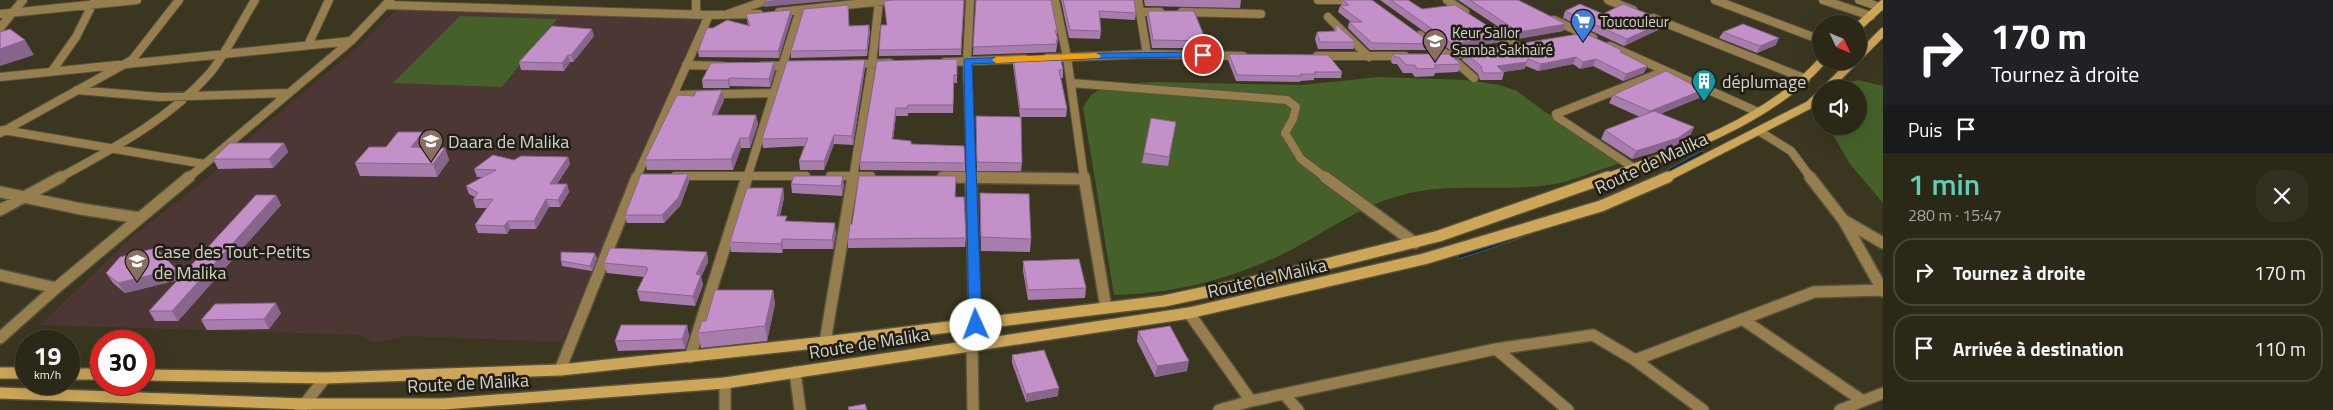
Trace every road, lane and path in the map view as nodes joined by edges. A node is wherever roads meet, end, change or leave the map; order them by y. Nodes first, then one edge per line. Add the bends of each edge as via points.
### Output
1 (23, 0) edge
2 (136, 0) edge
3 (179, 0) edge
4 (255, 0) edge
5 (329, 0) edge
6 (475, 0) edge
7 (696, 0) edge
8 (768, 0) edge
9 (894, 0) edge
10 (970, 0) edge
11 (1055, 0) edge
12 (1138, 0) edge
13 (1318, 0) edge
14 (1341, 0) edge
15 (1447, 0) edge
16 (1608, 0) edge
17 (1715, 0) edge
18 (1823, 0) edge
19 (1859, 0) edge
20 (879, 1) edge
21 (93, 2) edge
22 (388, 2) edge
23 (451, 5) junction
24 (1881, 6) edge
25 (800, 10) junction
26 (774, 12) edge
27 (1140, 12) junction
28 (12, 13) junction
29 (0, 14) edge
30 (696, 14) junction
31 (727, 14) junction
32 (765, 14) edge
33 (1261, 14) dead end
34 (709, 15) junction
35 (1470, 15) edge
36 (1328, 16) dead end
37 (1870, 16) joint
38 (1548, 17) edge
39 (1486, 26) edge
40 (0, 28) edge
41 (1411, 28) edge
42 (1883, 32) edge
43 (1582, 34) junction
44 (1567, 36) edge
45 (1812, 37) edge
46 (351, 41) junction
47 (308, 45) junction
48 (1868, 47) edge
49 (1507, 48) edge
50 (1488, 50) edge
51 (223, 53) junction
52 (1147, 54) junction
53 (1253, 56) edge
54 (1311, 56) edge
55 (1414, 56) edge
56 (1432, 56) edge
57 (1450, 56) junction
58 (1067, 57) junction
59 (1369, 57) junction
60 (967, 61) junction
61 (938, 62) edge
62 (901, 63) edge
63 (126, 64) junction
64 (845, 64) edge
65 (872, 64) junction
66 (808, 65) edge
67 (686, 66) junction
68 (734, 66) edge
69 (753, 66) edge
70 (781, 66) junction
71 (1814, 70) edge
72 (1845, 70) edge
73 (1665, 71) junction
74 (52, 72) junction
75 (0, 77) edge
76 (1474, 78) dead end
77 (1806, 79) junction
78 (1835, 80) edge
79 (1071, 83) junction
80 (77, 90) junction
81 (772, 92) junction
82 (288, 94) junction
83 (673, 94) junction
84 (187, 96) junction
85 (1812, 102) edge
86 (1758, 112) junction
87 (1, 131) edge
88 (1759, 131) junction
89 (111, 149) junction
90 (204, 164) junction
91 (1634, 168) junction
92 (748, 175) junction
93 (664, 176) edge
94 (855, 176) junction
95 (883, 176) edge
96 (931, 177) edge
97 (969, 177) junction
98 (1084, 179) junction
99 (0, 192) edge
100 (24, 197) junction
101 (0, 210) edge
102 (140, 218) junction
103 (1844, 220) junction
104 (1415, 243) junction
105 (1883, 244) edge
106 (0, 275) edge
107 (56, 288) junction
108 (1882, 290) edge
109 (1106, 308) junction
110 (1190, 313) junction
111 (1742, 319) junction
112 (976, 325) junction
113 (0, 338) edge
114 (826, 342) junction
115 (972, 345) junction
116 (1496, 349) junction
117 (690, 358) junction
118 (1635, 360) junction
119 (560, 370) junction
120 (795, 372) junction
121 (0, 373) edge
122 (15, 373) edge
123 (155, 374) edge
124 (325, 378) junction
125 (725, 382) junction
126 (0, 392) edge
127 (1883, 393) edge
128 (1284, 394) junction
129 (1863, 400) junction
130 (1251, 401) junction
131 (302, 407) edge
132 (442, 407) edge
133 (724, 410) edge
134 (800, 410) edge
135 (973, 410) edge
136 (1219, 410) edge
137 (1298, 410) edge
138 (1568, 410) edge
139 (1703, 410) edge
140 (1840, 410) edge

1 - 28 street
2 - 21 street
3 - 63 street via 137,55
4 - 51 street
5 - 47 street
6 - 23 street
7 - 30 street
8 - 31 street
9 - 20 street
10 - 60 street
11 - 58 street
12 - 27 street
13 - 14 street
15 - 35 street
16 - 77 street
17 - 45 street
18 - 37 street
19 - 24 lane
20 - 25 street
20 - 65 street
21 - 28 street
21 - 74 street via 76,37
22 - 23 street
22 - 46 street
23 - 30 street via 608,8
24 - 37 main road
25 - 26 street
25 - 70 street
27 - 33 street
27 - 52 street
28 - 29 street
28 - 40 street
30 - 34 street
31 - 32 street
31 - 34 street
34 - 67 street
36 - 59 street
38 - 43 street
39 - 49 street via 1521,45
41 - 57 street
42 - 48 main road
43 - 44 street
43 - 73 street
46 - 47 street
46 - 82 street
47 - 51 street
50 - 57 street
51 - 63 street
51 - 84 street via 210,73
52 - 53 street
52 - 58 street
54 - 59 street
55 - 59 street
56 - 57 street
57 - 76 street
58 - 60 street
58 - 79 street
60 - 61 street
60 - 97 street
62 - 65 street
63 - 74 street
63 - 80 street
64 - 65 street
65 - 94 street
66 - 70 street
67 - 68 street
67 - 83 street
69 - 70 street
70 - 81 street
71 - 77 main road, Route de Malika
72 - 78 main road
73 - 86 street
73 - 91 street via 1556,114
74 - 75 street
77 - 86 main road, Route de Malika
79 - 98 street
79 - 104 street via 1287,100 1296,107 1285,133 1301,159
80 - 84 street via 134,96
80 - 87 street
81 - 83 street
81 - 92 street
82 - 84 street
82 - 90 street
83 - 119 street
84 - 89 street via 162,117
85 - 88 main road, Route de Malika
86 - 91 main road, Route de Malika via 1678,152
87 - 89 street
88 - 103 street via 1791,151
88 - 110 main road, Route de Malika via 1681,171 1601,206 1424,259
89 - 90 street
89 - 100 street
90 - 102 street
91 - 104 main road, Route de Malika via 1461,230
92 - 93 street
92 - 94 street
92 - 117 street
94 - 95 street
94 - 114 street
96 - 97 street
97 - 98 street
97 - 112 street
98 - 109 street
99 - 100 street
100 - 101 street
100 - 102 street
102 - 107 street
103 - 105 street
103 - 108 street
104 - 109 main road, Route de Malika via 1227,288 1164,301
106 - 107 street
107 - 113 street
108 - 111 street via 1814,292
109 - 112 main road, Route de Malika
110 - 115 main road, Route de Malika
110 - 130 street
111 - 118 street
111 - 129 street
112 - 114 main road, Route de Malika
114 - 117 main road, Route de Malika
115 - 120 main road, Route de Malika
115 - 135 street
116 - 118 street via 1592,335
116 - 128 street
116 - 138 street
117 - 119 main road, Route de Malika
118 - 139 street
119 - 124 main road, Route de Malika
120 - 125 main road, Route de Malika
120 - 134 street
121 - 122 main road
123 - 124 main road, Route de Malika
124 - 131 street
125 - 132 main road, Route de Malika
125 - 133 street
126 - 131 main road, Route de Malika
127 - 129 street
128 - 130 street
128 - 137 street
129 - 140 street
130 - 136 street
131 - 132 main road, Route de Malika

